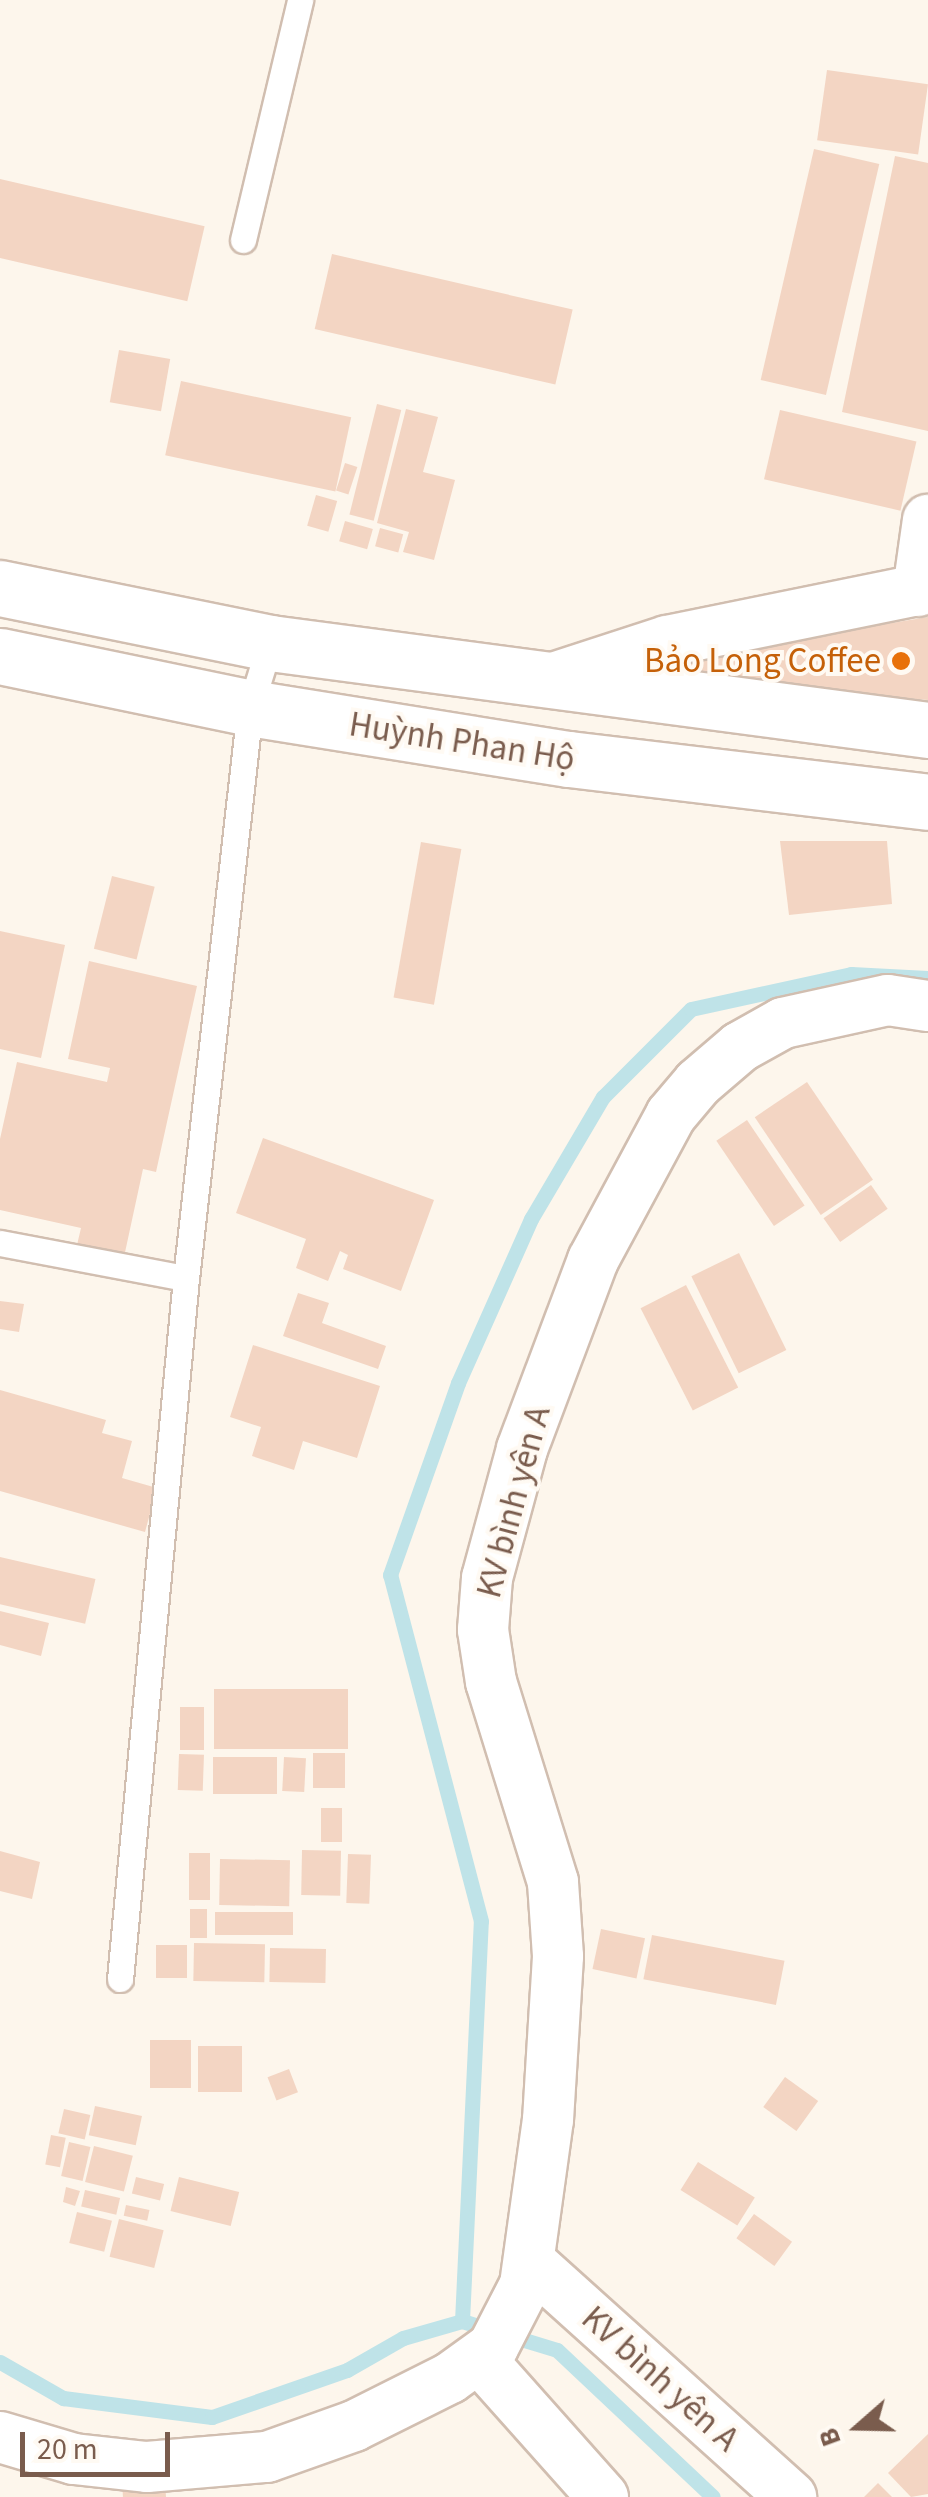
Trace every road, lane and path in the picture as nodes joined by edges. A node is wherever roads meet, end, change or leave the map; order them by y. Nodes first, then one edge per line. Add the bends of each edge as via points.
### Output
1 (300, 0) edge
2 (242, 240) dead end
3 (928, 520) edge
4 (0, 588) edge
5 (923, 590) edge
6 (270, 643) junction
7 (0, 656) edge
8 (547, 680) junction
9 (250, 708) junction
10 (928, 730) edge
11 (928, 802) edge
12 (928, 1006) edge
13 (0, 1244) edge
14 (186, 1278) junction
15 (120, 1980) dead end
16 (527, 2273) junction
17 (487, 2353) junction
18 (0, 2437) edge
19 (603, 2497) edge
20 (791, 2497) edge

1 - 2 lane
3 - 5 street
4 - 6 street, Huỳnh Phan Hộ
5 - 8 street via 666,641
6 - 8 street, Huỳnh Phan Hộ
6 - 9 lane
7 - 9 street, Huỳnh Phan Hộ
8 - 10 street, Huỳnh Phan Hộ
9 - 11 street, Huỳnh Phan Hộ via 570,759
9 - 14 lane
12 - 16 street, KV bình yên A via 888,1000 784,1022 740,1047 698,1084 671,1115 594,1260 522,1449 487,1578 483,1630 491,1682 553,1882 558,1956 548,2120
13 - 14 lane
14 - 15 lane
16 - 17 street, KV bình yên A
16 - 20 street, KV bình yên A
17 - 18 street via 354,2426 252,2460 147,2468 74,2459
17 - 19 street

